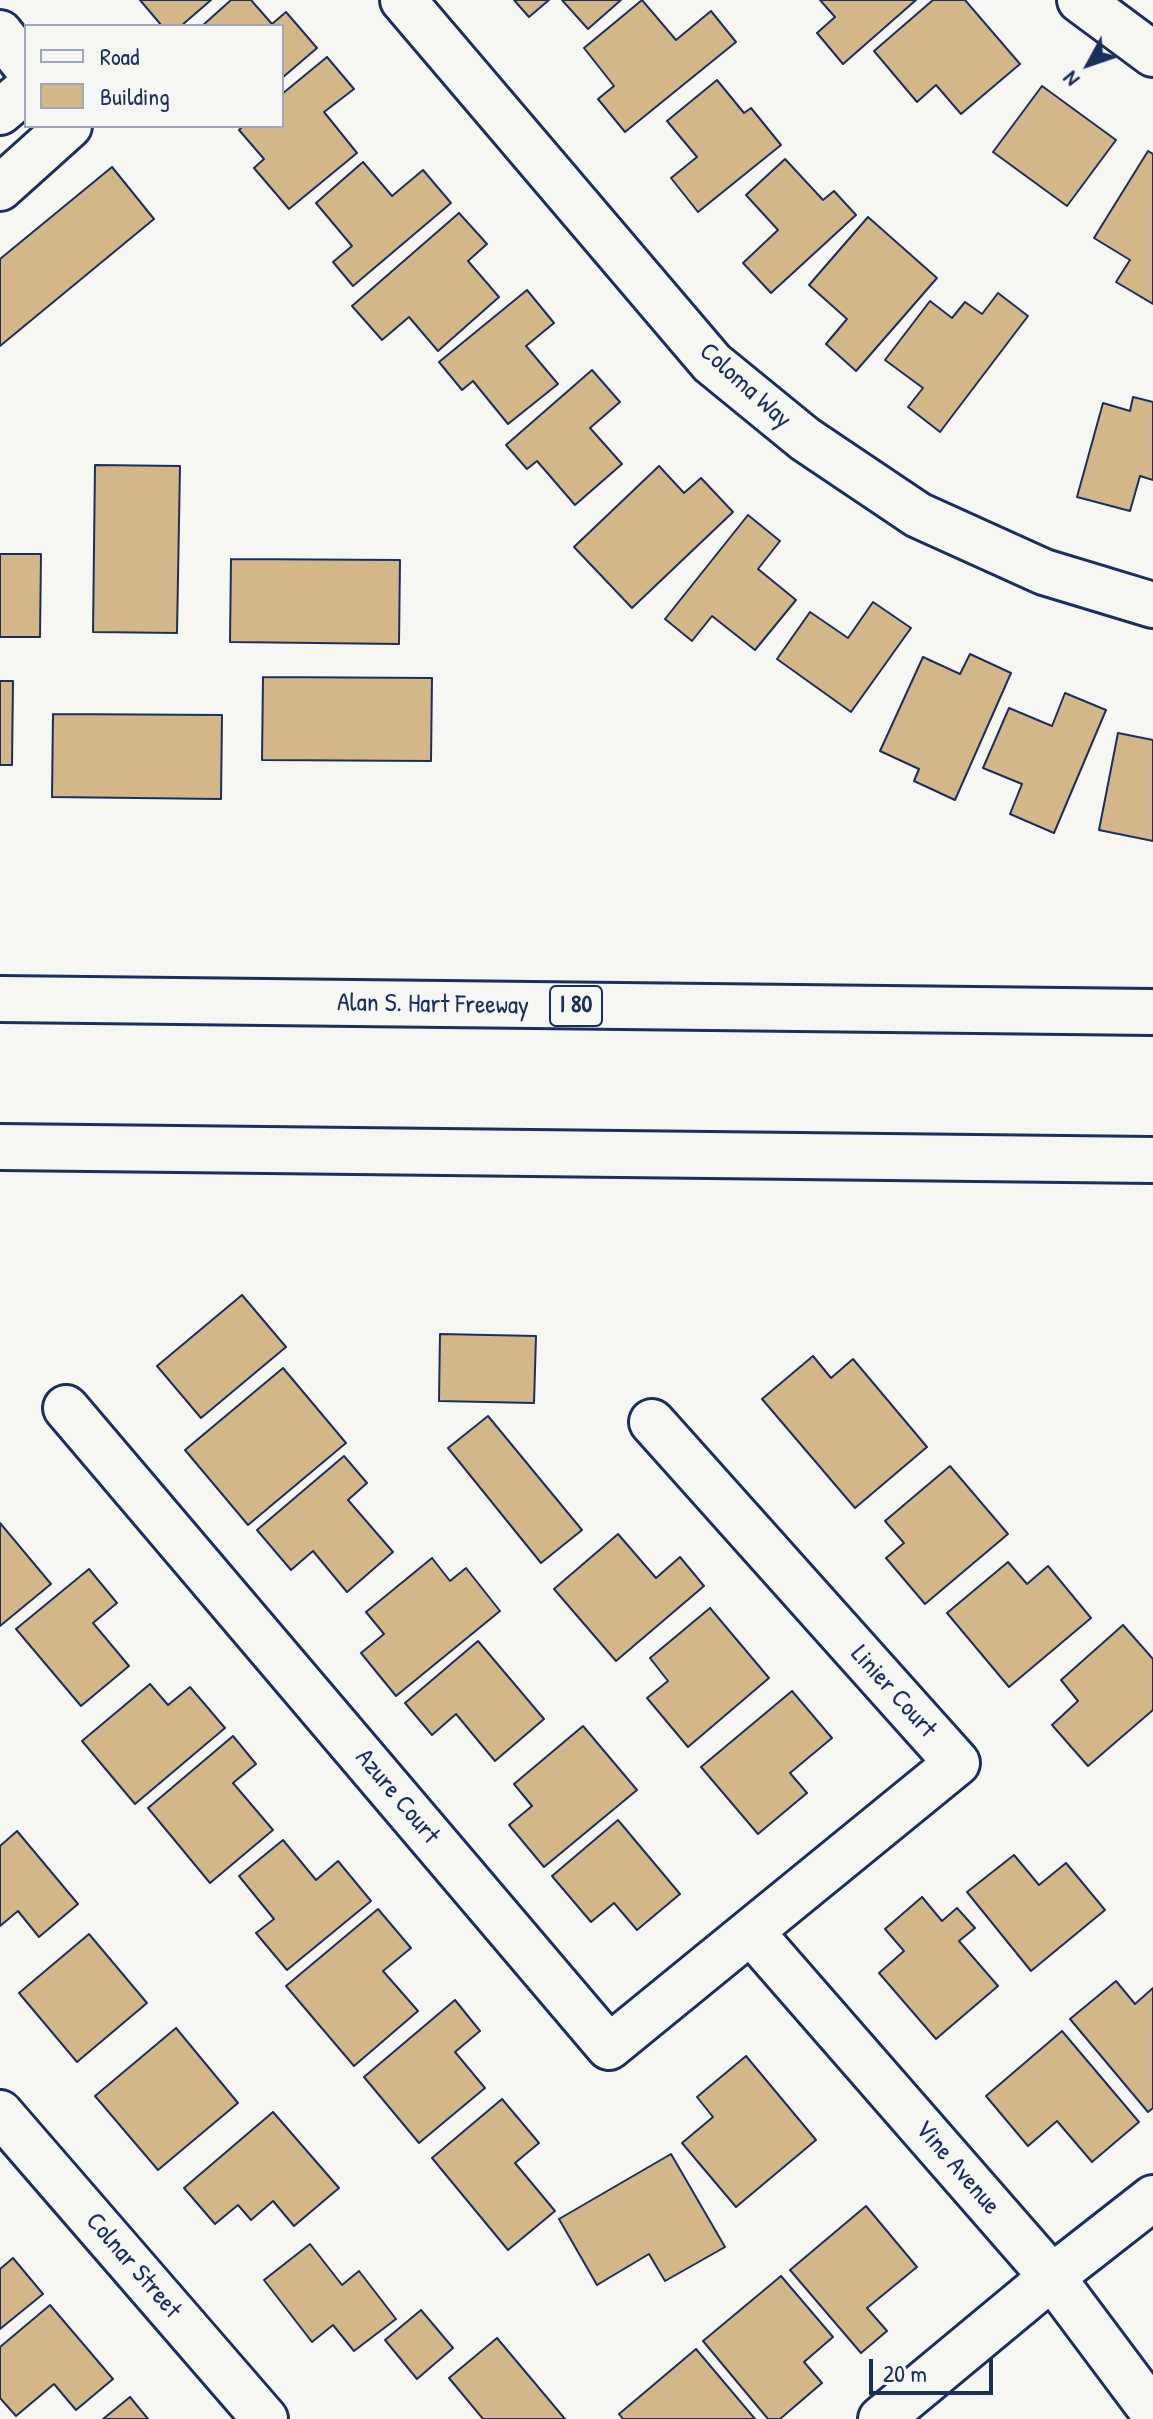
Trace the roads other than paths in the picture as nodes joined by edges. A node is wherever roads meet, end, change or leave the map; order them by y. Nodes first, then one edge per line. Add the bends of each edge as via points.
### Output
1 (403, 0) edge
2 (1080, 0) edge
3 (0, 33) edge
4 (1153, 54) edge
5 (24, 63) edge
6 (24, 92) edge
7 (0, 112) edge
8 (67, 128) edge
9 (0, 188) edge
10 (1153, 605) edge
11 (0, 999) edge
12 (1153, 1012) edge
13 (0, 1147) edge
14 (1153, 1160) edge
15 (66, 1408) dead end
16 (652, 1422) dead end
17 (751, 1932) junction
18 (0, 2113) edge
19 (1153, 2198) edge
20 (1052, 2277) junction
21 (1153, 2412) edge
22 (265, 2419) edge
23 (881, 2419) edge

1 - 10 main road, Coloma Way via 712,363 805,439 918,515 1044,572
2 - 4 main road
3 - 5 main road
6 - 7 main road
8 - 9 main road
11 - 12 main road, Alan S. Hart Freeway / I 80
13 - 14 main road
15 - 17 main road, Azure Court via 609,2047
16 - 17 main road, Linier Court via 957,1763
17 - 20 main road, Vine Avenue
18 - 22 main road, Colnar Street
19 - 20 main road
20 - 21 main road, Vine Avenue
20 - 23 main road

